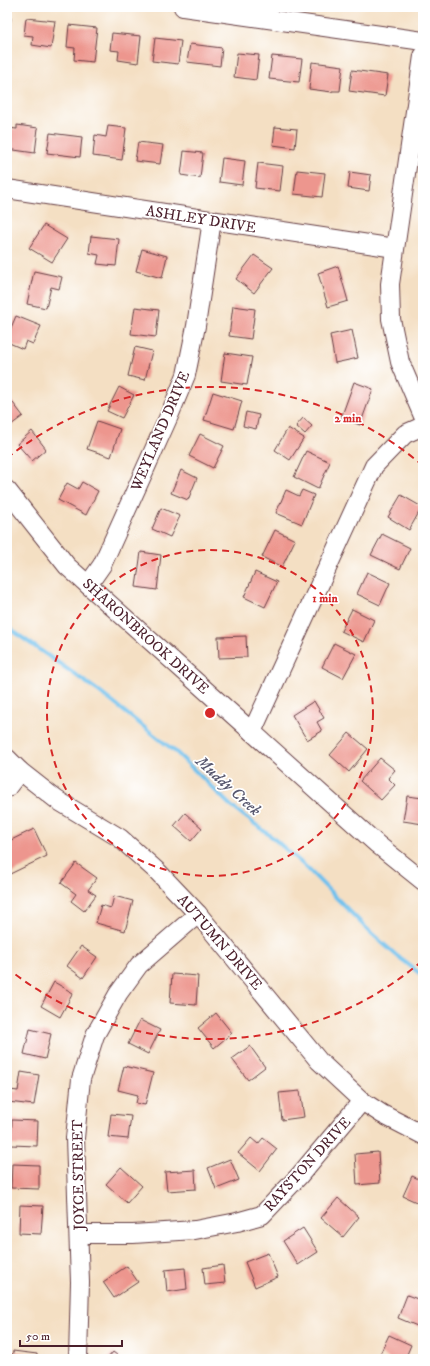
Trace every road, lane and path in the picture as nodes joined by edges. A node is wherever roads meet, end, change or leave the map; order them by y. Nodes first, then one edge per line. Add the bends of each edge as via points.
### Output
1 (183, 7) edge
2 (272, 13) edge
3 (423, 41) edge
4 (423, 56) edge
5 (7, 189) edge
6 (212, 220) junction
7 (395, 248) junction
8 (423, 416) edge
9 (423, 426) edge
10 (7, 490) edge
11 (88, 585) junction
12 (252, 732) junction
13 (7, 758) edge
14 (20, 771) junction
15 (7, 788) edge
16 (423, 881) edge
17 (198, 914) junction
18 (362, 1101) junction
19 (423, 1135) edge
20 (79, 1234) junction
21 (78, 1359) edge

1 - 2 street
2 - 3 street
4 - 7 street
5 - 6 street, ASHLEY DRIVE
6 - 7 street, ASHLEY DRIVE
6 - 11 street, WEYLAND DRIVE via 186,375 102,565
7 - 8 street via 390,284 391,320 400,362
9 - 12 street via 406,434 374,466
10 - 11 street, SHARONBROOK DRIVE via 67,566
11 - 12 street, SHARONBROOK DRIVE
12 - 16 street, SHARONBROOK DRIVE via 377,844
13 - 14 street, AUTUMN DRIVE
14 - 15 street
14 - 17 street, AUTUMN DRIVE via 57,800 120,838 158,872
17 - 18 street, AUTUMN DRIVE via 319,1061
17 - 20 street, JOYCE STREET via 139,965 118,994 95,1035 81,1079 75,1138
18 - 19 street, AUTUMN DRIVE
18 - 20 street, RAYSTON DRIVE via 299,1176 262,1215 195,1230
20 - 21 street, JOYCE STREET

